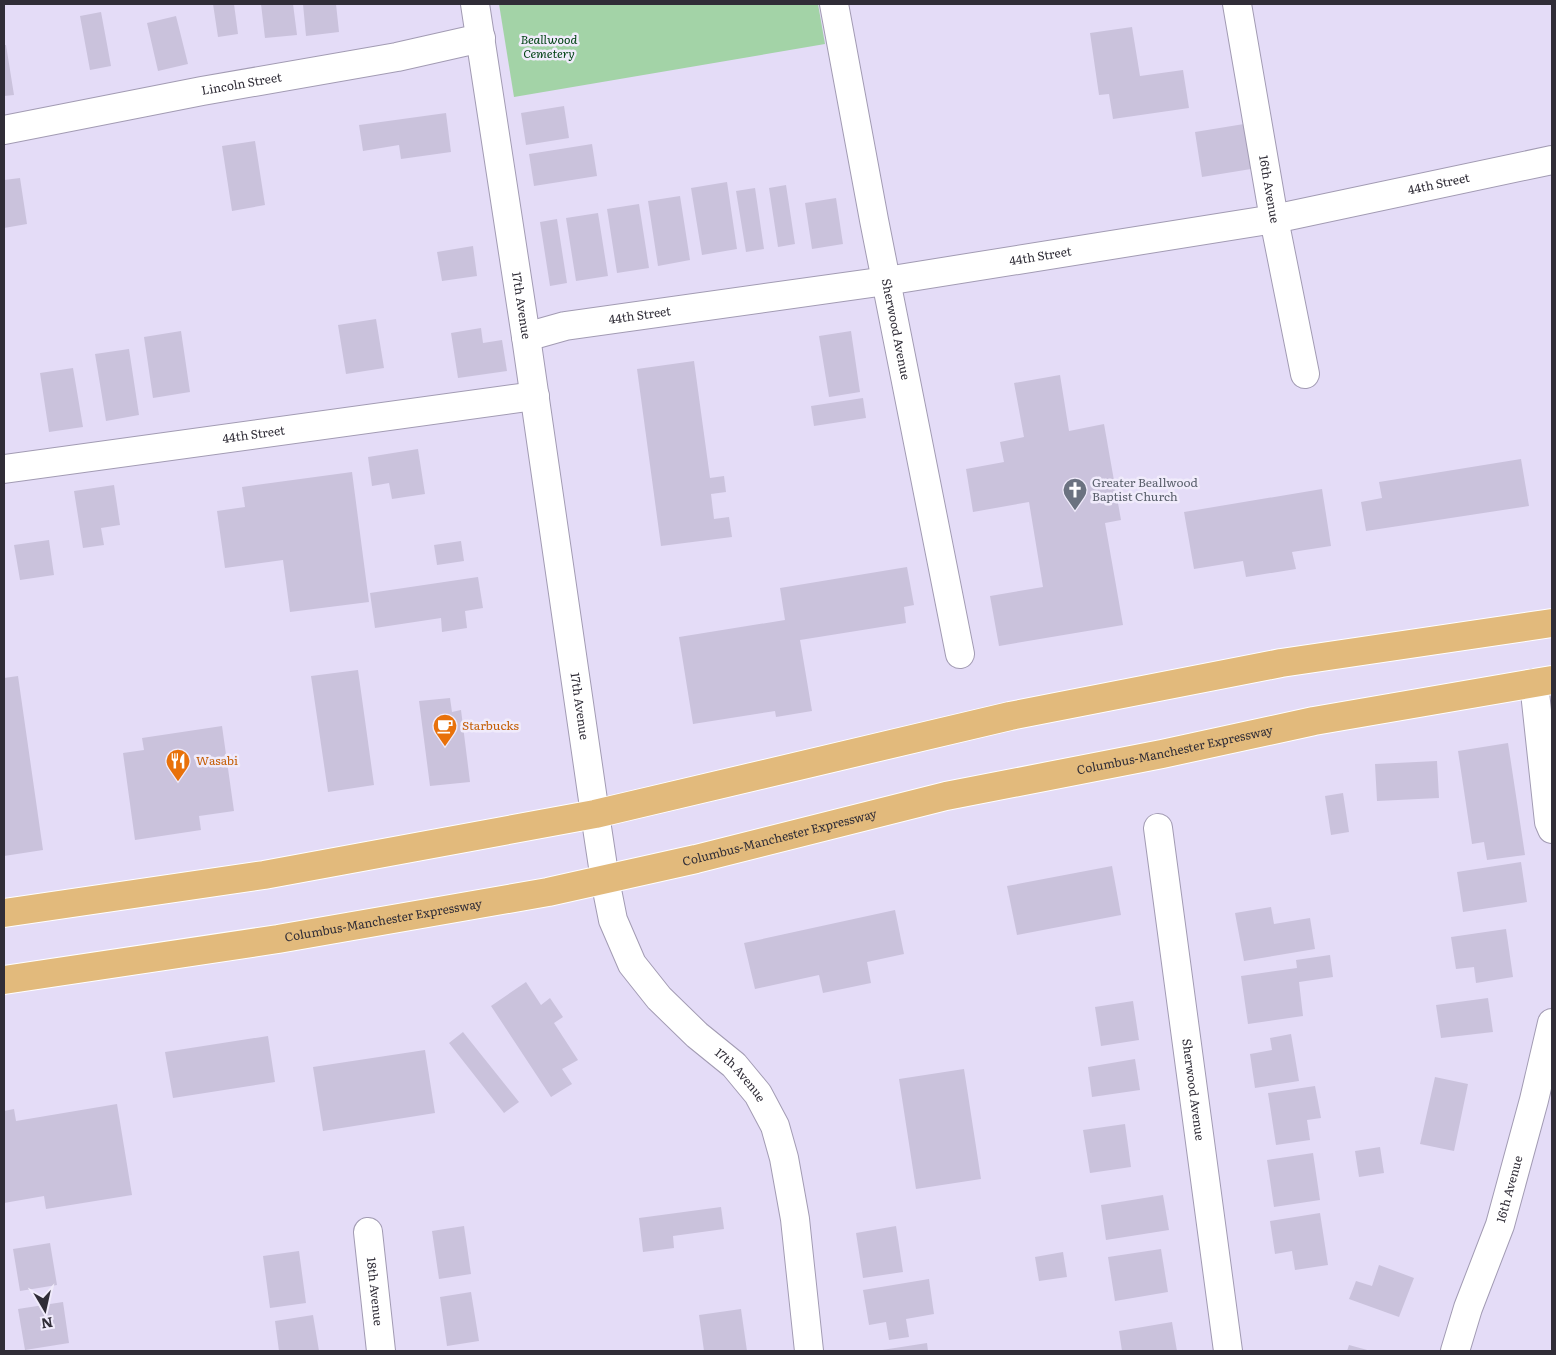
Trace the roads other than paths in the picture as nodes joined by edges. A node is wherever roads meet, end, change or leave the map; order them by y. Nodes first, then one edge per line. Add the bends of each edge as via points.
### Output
1 (475, 4) edge
2 (834, 4) edge
3 (1237, 4) edge
4 (480, 38) junction
5 (4, 130) edge
6 (1552, 160) edge
7 (1274, 219) junction
8 (886, 281) junction
9 (526, 337) junction
10 (1305, 374) dead end
11 (535, 396) junction
12 (4, 469) edge
13 (1552, 623) edge
14 (960, 654) dead end
15 (1543, 682) edge
16 (595, 814) junction
17 (1158, 828) dead end
18 (1552, 829) edge
19 (605, 880) junction
20 (4, 913) edge
21 (4, 980) edge
22 (1552, 1023) edge
23 (368, 1232) dead end
24 (381, 1351) edge
25 (808, 1351) edge
26 (1228, 1351) edge
27 (1454, 1351) edge

1 - 4 street, 17th Avenue
2 - 8 street, Sherwood Avenue
3 - 7 street, 16th Avenue
4 - 5 street, Lincoln Street via 397,57
4 - 9 street, 17th Avenue
6 - 7 street, 44th Street
7 - 8 street, 44th Street
7 - 10 street, 16th Avenue
8 - 9 street, 44th Street via 565,326
8 - 14 street, Sherwood Avenue
9 - 11 street, 17th Avenue
11 - 12 street, 44th Street
11 - 16 street, 17th Avenue
13 - 16 main road via 1281,663 1019,715
15 - 18 street via 1549,822
15 - 19 main road, Columbus-Manchester Expressway via 1314,721 946,796
16 - 19 street, 17th Avenue
16 - 20 main road via 264,875
17 - 26 street, Sherwood Avenue
19 - 21 main road, Columbus-Manchester Expressway via 278,939
19 - 25 street, 17th Avenue via 613,920 632,964 659,998 734,1065 758,1094 775,1126 795,1219
22 - 27 street, 16th Avenue via 1500,1225
23 - 24 street, 18th Avenue

